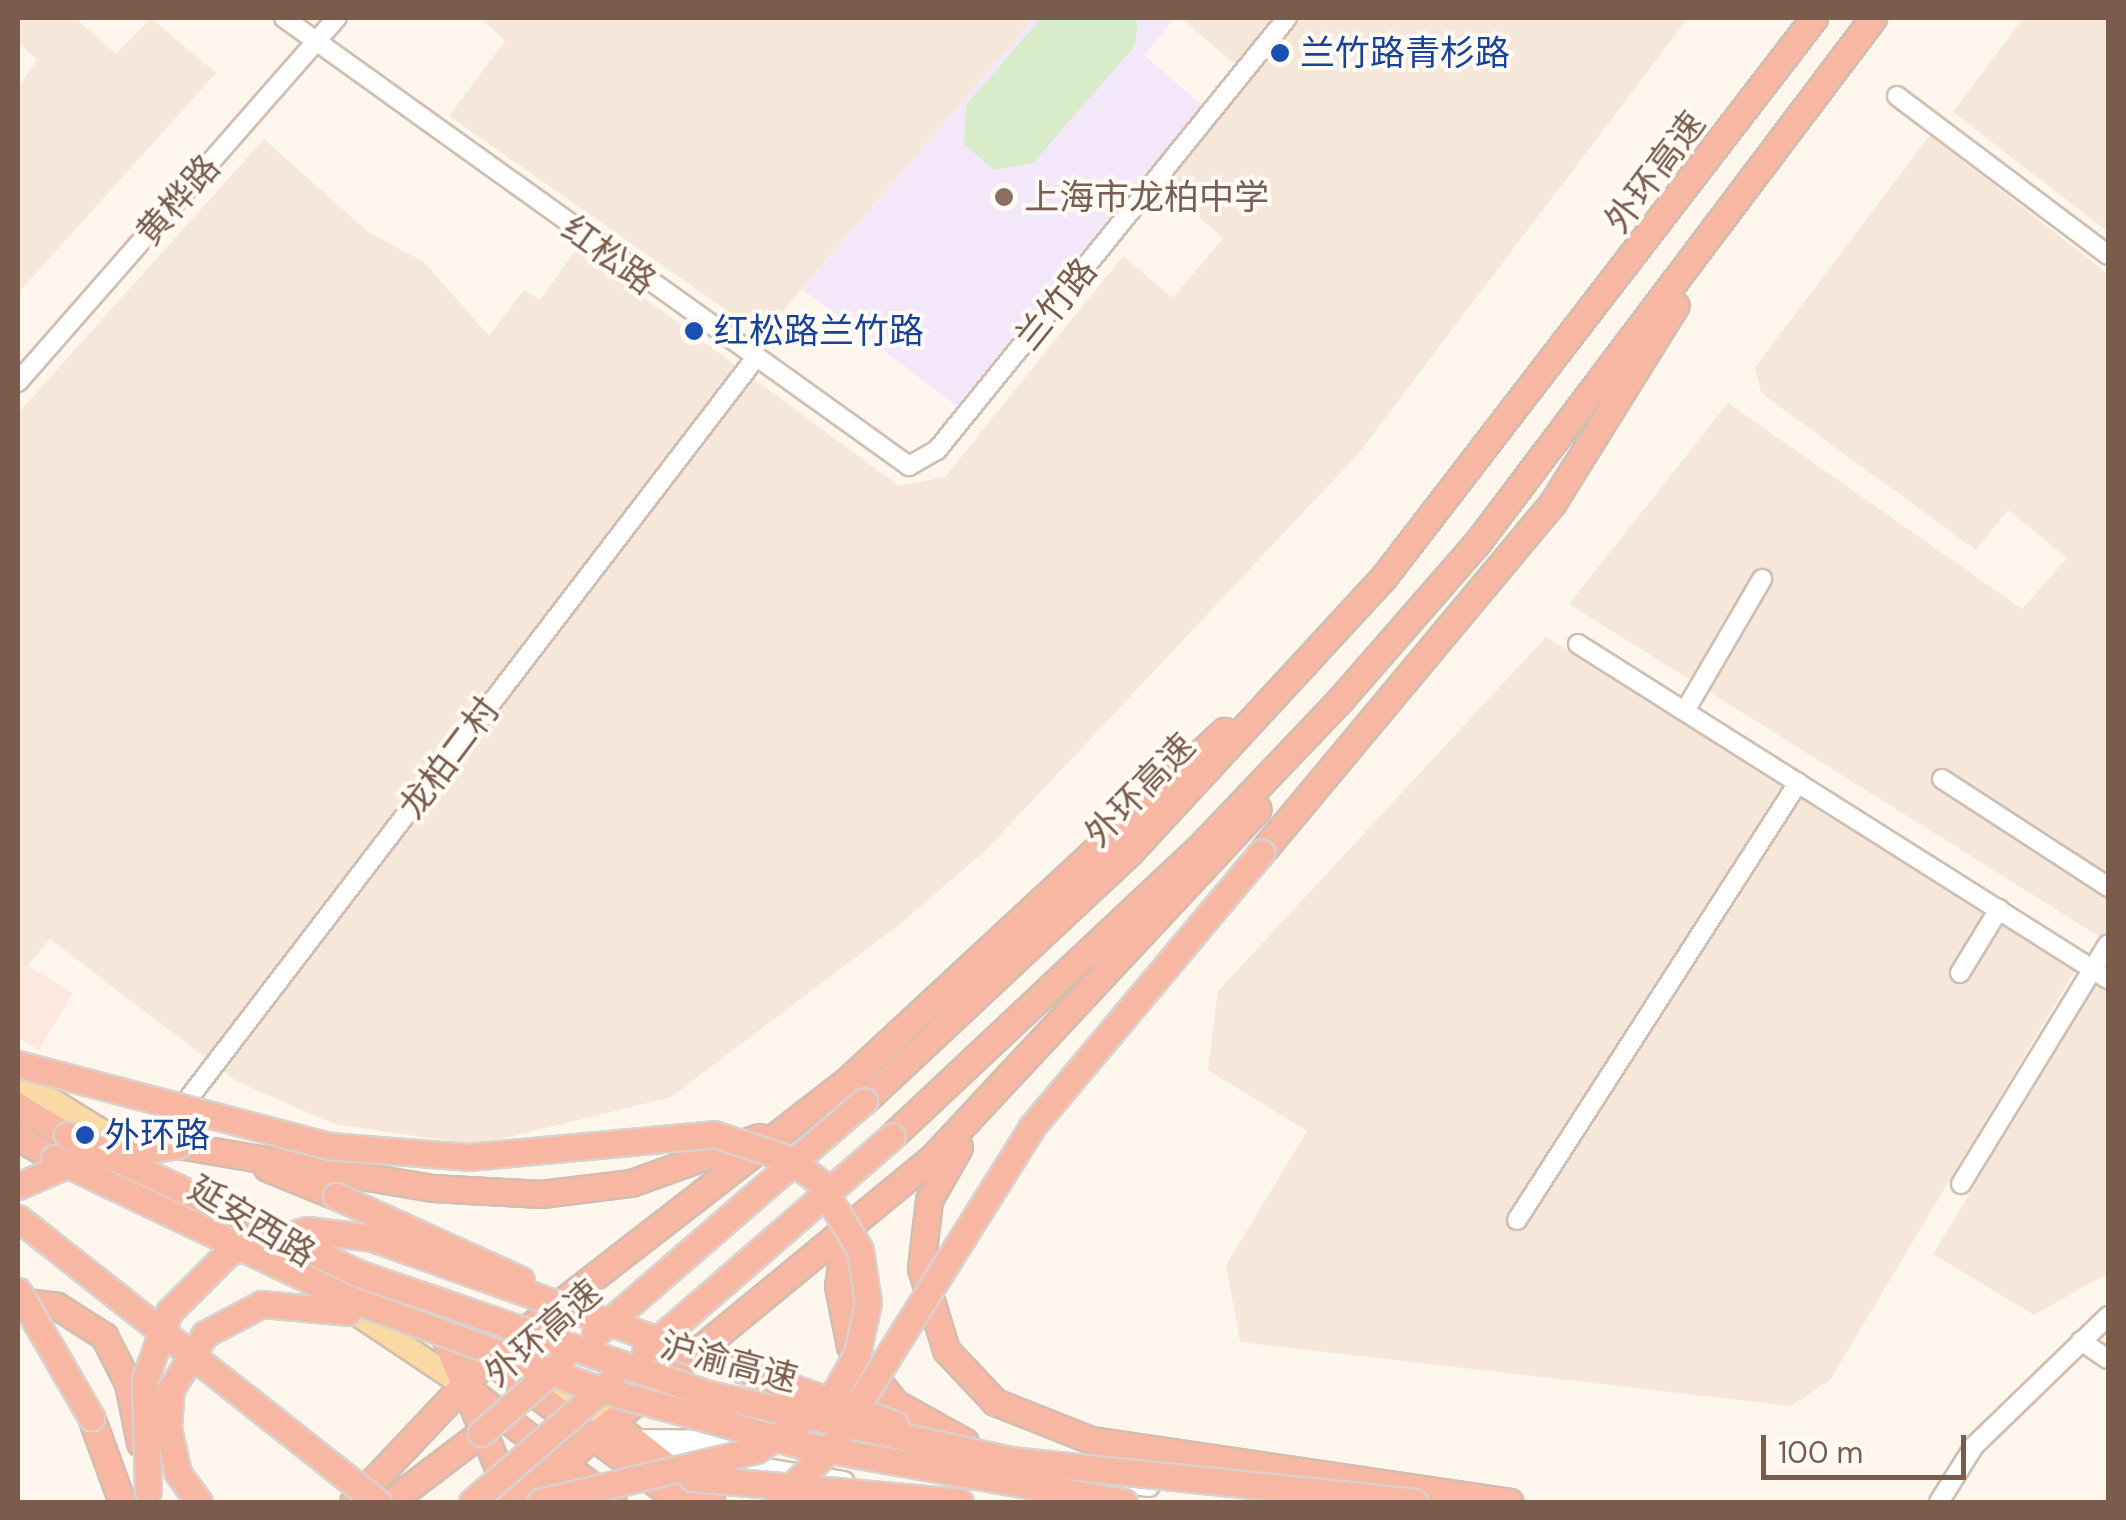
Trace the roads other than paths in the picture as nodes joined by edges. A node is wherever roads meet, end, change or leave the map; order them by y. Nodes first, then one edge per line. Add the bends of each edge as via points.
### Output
1 (284, 18) edge
2 (338, 18) edge
3 (1288, 18) edge
4 (1814, 18) edge
5 (1872, 18) edge
6 (317, 42) junction
7 (1897, 96) dead end
8 (1722, 224) junction
9 (2108, 255) edge
10 (754, 360) junction
11 (18, 382) edge
12 (937, 450) joint
13 (1477, 544) junction
14 (1383, 578) junction
15 (1762, 579) dead end
16 (1578, 644) dead end
17 (1685, 711) junction
18 (1942, 780) dead end
19 (1798, 782) junction
20 (2108, 887) edge
21 (1998, 909) junction
22 (2108, 944) edge
23 (1960, 973) dead end
24 (2101, 974) edge
25 (1050, 1039) junction
26 (18, 1064) edge
27 (852, 1078) junction
28 (18, 1079) edge
29 (18, 1110) edge
30 (18, 1137) edge
31 (61, 1146) junction
32 (178, 1146) junction
33 (144, 1156) junction
34 (1961, 1184) dead end
35 (18, 1186) edge
36 (18, 1218) edge
37 (1517, 1220) dead end
38 (845, 1237) junction
39 (18, 1290) edge
40 (372, 1291) junction
41 (18, 1301) edge
42 (2108, 1316) edge
43 (444, 1335) junction
44 (2081, 1340) junction
45 (497, 1352) junction
46 (2108, 1360) edge
47 (722, 1369) junction
48 (463, 1385) junction
49 (592, 1387) junction
50 (602, 1431) junction
51 (481, 1432) junction
52 (637, 1443) junction
53 (1010, 1460) junction
54 (560, 1466) junction
55 (632, 1480) junction
56 (148, 1497) edge
57 (774, 1501) edge
58 (122, 1502) edge
59 (198, 1502) edge
60 (353, 1502) edge
61 (377, 1502) edge
62 (390, 1502) edge
63 (401, 1502) edge
64 (472, 1502) edge
65 (513, 1502) edge
66 (540, 1502) edge
67 (612, 1502) edge
68 (678, 1502) edge
69 (712, 1502) edge
70 (960, 1502) edge
71 (977, 1502) edge
72 (1124, 1502) edge
73 (1324, 1502) edge
74 (1353, 1502) edge
75 (1414, 1502) edge
76 (1509, 1502) edge
77 (1939, 1502) edge

1 - 6 street, 红松路
2 - 6 street, 黄桦路
3 - 12 street, 兰竹路
4 - 14 highway, 外环高速
5 - 8 highway
6 - 10 street, 红松路
6 - 11 street, 黄桦路
7 - 9 street
8 - 13 highway
8 - 57 highway, bridge via 1552,504 1031,1128 830,1450
10 - 12 street, 红松路 via 898,464 920,464
10 - 33 street, 龙柏二村
13 - 25 highway via 1347,708
13 - 64 highway, bridge via 1197,850 892,1136
14 - 27 highway
14 - 51 highway, 外环高速, bridge via 1130,853 864,1102
15 - 17 street
16 - 17 street
17 - 19 street
18 - 20 street
19 - 21 street
19 - 37 street
21 - 23 street
21 - 24 street
22 - 24 street
24 - 34 street
25 - 38 highway
25 - 76 highway via 976,1123 929,1200 921,1268 946,1350 996,1402 1053,1431
26 - 55 highway, bridge via 185,1115 384,1154 515,1156 714,1134 789,1159 846,1216 860,1250 868,1302 846,1380 829,1403 756,1450
27 - 32 highway via 724,1154 632,1183 541,1194 432,1188
27 - 45 highway
28 - 33 main road, 延安西路
29 - 31 highway
29 - 48 main road, 延安西路
30 - 31 highway
31 - 49 highway, 沪渝高速, bridge via 350,1299
31 - 53 highway, 沪渝高速, bridge via 485,1323 724,1399
32 - 35 highway, bridge via 76,1161
32 - 47 highway, bridge via 336,1196
33 - 40 main road, 延安西路
36 - 61 highway, bridge
38 - 50 highway
38 - 74 highway via 838,1286 850,1346 924,1426 982,1445 1316,1483
39 - 58 highway, bridge via 74,1384
40 - 43 main road, 延安西路
40 - 45 main road
41 - 56 highway, bridge via 85,1319 119,1358
42 - 44 street
43 - 45 main road, 延安西路
43 - 48 highway
44 - 46 street
44 - 77 street via 1974,1446
45 - 48 highway
45 - 50 highway
47 - 53 highway, bridge
47 - 56 highway, bridge via 372,1238 306,1230 268,1237 229,1252 192,1283 162,1327 145,1379
48 - 54 highway
48 - 60 highway
48 - 65 highway
49 - 59 highway, bridge via 322,1304 262,1304 205,1334 171,1389 178,1473
49 - 72 highway, 沪渝高速, bridge via 840,1453
50 - 52 highway
50 - 54 highway
50 - 68 highway via 640,1493
51 - 62 highway
51 - 63 highway, 外环高速
52 - 69 highway
52 - 71 street
52 - 73 street via 801,1441 1058,1479
53 - 75 highway, 沪渝高速, bridge
54 - 65 highway
54 - 67 highway
55 - 66 highway, bridge
55 - 70 highway, bridge via 799,1482

